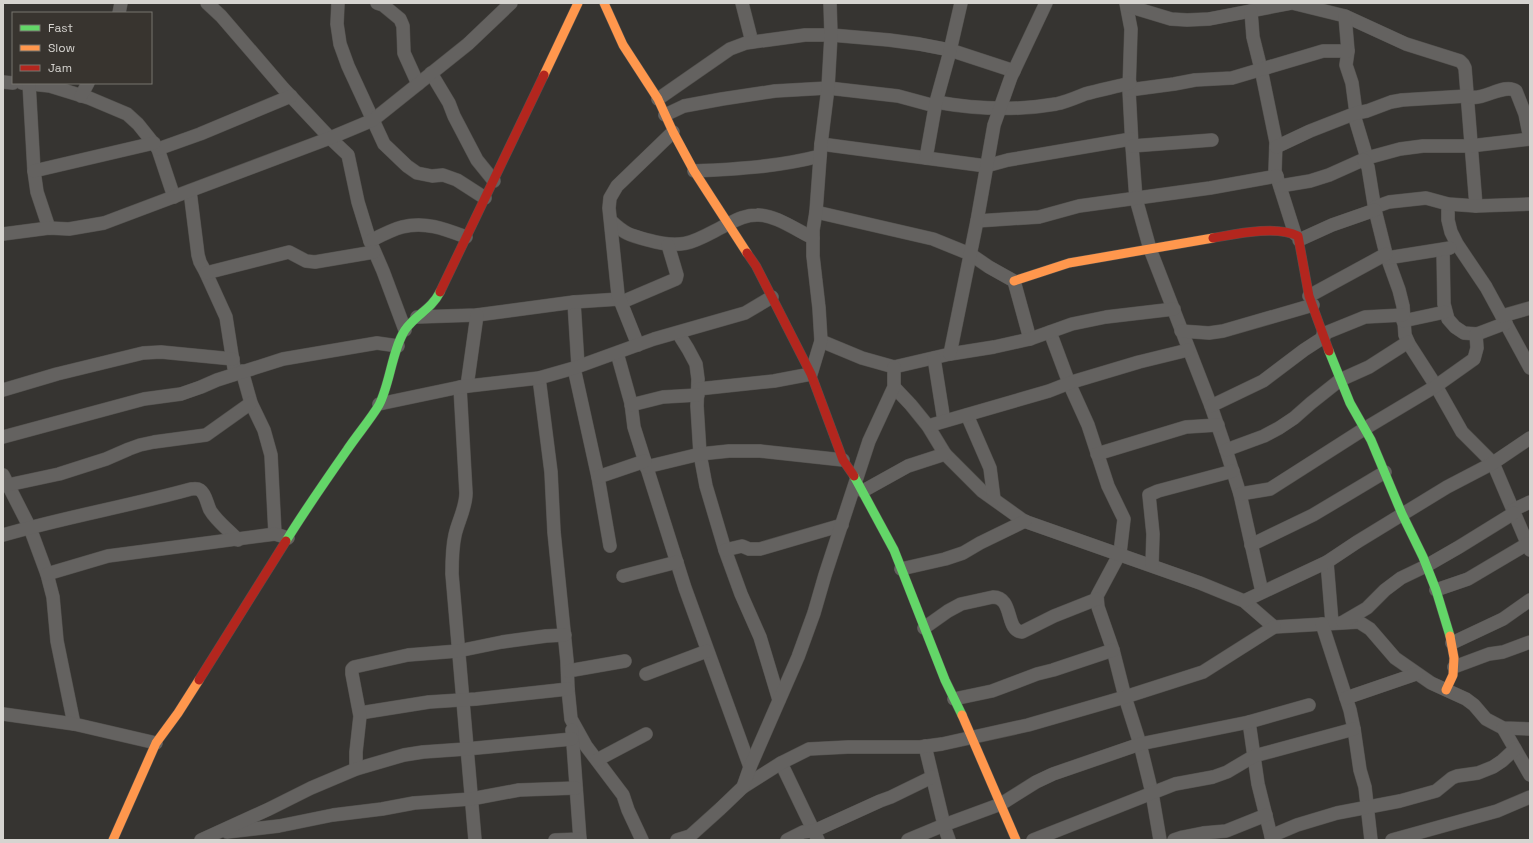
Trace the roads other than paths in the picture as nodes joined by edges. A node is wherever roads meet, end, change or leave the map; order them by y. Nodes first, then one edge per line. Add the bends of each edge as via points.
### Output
1 (338, 3) edge
2 (378, 3) edge
3 (511, 3) edge
4 (578, 3) edge
5 (604, 3) edge
6 (742, 3) edge
7 (830, 3) edge
8 (960, 3) edge
9 (1046, 3) edge
10 (1127, 4) edge
11 (212, 5) edge
12 (1251, 11) junction
13 (1345, 16) junction
14 (831, 35) junction
15 (752, 42) junction
16 (950, 50) junction
17 (1348, 51) junction
18 (1261, 69) junction
19 (1014, 71) junction
20 (431, 73) junction
21 (29, 84) edge
22 (36, 84) edge
23 (87, 84) edge
24 (418, 84) junction
25 (1130, 87) junction
26 (828, 88) junction
27 (81, 96) junction
28 (291, 96) junction
29 (1467, 96) junction
30 (658, 99) junction
31 (936, 104) junction
32 (1000, 108) junction
33 (1355, 114) junction
34 (665, 115) junction
35 (373, 120) junction
36 (673, 132) junction
37 (330, 138) junction
38 (1212, 140) dead end
39 (1132, 142) junction
40 (156, 146) junction
41 (1470, 146) junction
42 (1276, 147) junction
43 (821, 150) junction
44 (926, 158) junction
45 (1366, 159) junction
46 (986, 166) junction
47 (34, 171) junction
48 (694, 171) junction
49 (494, 181) junction
50 (1278, 181) junction
51 (190, 191) junction
52 (174, 197) junction
53 (485, 198) junction
54 (1136, 198) junction
55 (1448, 204) junction
56 (1530, 204) edge
57 (1476, 206) junction
58 (1375, 209) junction
59 (816, 212) junction
60 (611, 221) junction
61 (977, 221) junction
62 (729, 224) junction
63 (49, 228) junction
64 (3, 234) edge
65 (466, 237) junction
66 (1297, 237) junction
67 (813, 238) junction
68 (668, 245) junction
69 (372, 246) junction
70 (1460, 247) junction
71 (1150, 249) junction
72 (1443, 250) junction
73 (970, 254) junction
74 (1386, 256) junction
75 (206, 273) junction
76 (1014, 281) junction
77 (772, 297) junction
78 (621, 300) junction
79 (1311, 300) junction
80 (574, 302) junction
81 (1530, 308) edge
82 (1174, 309) junction
83 (1445, 312) junction
84 (477, 315) junction
85 (417, 317) junction
86 (1403, 318) junction
87 (1504, 320) junction
88 (405, 330) junction
89 (1181, 331) junction
90 (1050, 332) junction
91 (678, 334) junction
92 (1476, 334) junction
93 (1324, 335) junction
94 (1030, 339) junction
95 (821, 341) junction
96 (1408, 342) junction
97 (638, 345) junction
98 (398, 346) junction
99 (1188, 350) junction
100 (617, 353) junction
101 (950, 354) junction
102 (934, 358) junction
103 (233, 359) junction
104 (576, 367) junction
105 (894, 367) junction
106 (1530, 368) edge
107 (238, 372) junction
108 (811, 374) junction
109 (539, 378) junction
110 (1340, 380) junction
111 (1069, 383) junction
112 (464, 386) junction
113 (1436, 386) junction
114 (894, 387) junction
115 (3, 390) edge
116 (698, 392) junction
117 (251, 404) junction
118 (379, 404) junction
119 (631, 405) junction
120 (1211, 406) junction
121 (967, 415) junction
122 (944, 422) junction
123 (1218, 425) junction
124 (928, 426) junction
125 (1364, 429) junction
126 (3, 437) edge
127 (1530, 438) edge
128 (1226, 450) junction
129 (700, 454) junction
130 (945, 454) junction
131 (1097, 454) junction
132 (843, 460) junction
133 (1493, 463) junction
134 (646, 464) junction
135 (1233, 471) junction
136 (1385, 472) junction
137 (598, 477) junction
138 (856, 478) junction
139 (4, 482) edge
140 (863, 491) junction
141 (1240, 494) junction
142 (994, 500) junction
143 (1530, 502) edge
144 (1513, 512) junction
145 (1402, 514) junction
146 (1025, 521) junction
147 (842, 525) junction
148 (30, 528) junction
149 (274, 534) junction
150 (3, 535) edge
151 (288, 538) junction
152 (238, 540) junction
153 (1251, 545) junction
154 (610, 546) dead end
155 (1529, 547) edge
156 (725, 550) junction
157 (1120, 553) junction
158 (677, 562) junction
159 (1327, 562) junction
160 (1152, 565) junction
161 (1426, 566) junction
162 (901, 569) junction
163 (47, 574) junction
164 (622, 576) dead end
165 (1436, 590) junction
166 (1262, 592) junction
167 (1097, 599) junction
168 (1530, 600) edge
169 (1244, 601) junction
170 (1332, 624) junction
171 (1274, 627) junction
172 (924, 628) junction
173 (565, 635) junction
174 (1530, 642) edge
175 (1452, 643) junction
176 (1113, 650) junction
177 (458, 651) junction
178 (707, 651) junction
179 (625, 661) dead end
180 (1454, 667) junction
181 (568, 671) junction
182 (646, 674) dead end
183 (1416, 674) junction
184 (568, 689) junction
185 (1446, 690) junction
186 (1125, 697) junction
187 (1346, 698) junction
188 (462, 699) junction
189 (954, 699) junction
190 (779, 700) junction
191 (1309, 705) dead end
192 (360, 712) junction
193 (3, 714) edge
194 (571, 719) junction
195 (1249, 722) junction
196 (74, 724) junction
197 (1503, 728) junction
198 (1354, 729) junction
199 (1530, 729) edge
200 (646, 734) dead end
201 (973, 738) junction
202 (572, 739) junction
203 (156, 742) junction
204 (1140, 744) junction
205 (925, 746) junction
206 (466, 749) junction
207 (1515, 749) junction
208 (1254, 756) junction
209 (597, 760) junction
210 (780, 763) junction
211 (750, 767) junction
212 (356, 769) junction
213 (1530, 775) edge
214 (932, 777) junction
215 (743, 786) junction
216 (576, 788) junction
217 (1152, 793) junction
218 (1530, 797) edge
219 (471, 799) junction
220 (1001, 804) junction
221 (1367, 807) junction
222 (1266, 815) junction
223 (944, 825) junction
224 (214, 834) junction
225 (816, 835) edge
226 (690, 838) edge
227 (1272, 838) edge
228 (113, 840) edge
229 (201, 840) edge
230 (475, 840) edge
231 (555, 840) edge
232 (580, 840) edge
233 (642, 840) edge
234 (677, 840) edge
235 (787, 840) edge
236 (908, 840) edge
237 (949, 840) edge
238 (1016, 840) edge
239 (1033, 840) edge
240 (1160, 840) edge
241 (1174, 840) edge
242 (1371, 840) edge
243 (1392, 840) edge

1 - 35 street via 337,24 340,44
2 - 24 street via 400,19 403,26 404,54
3 - 20 street via 468,44
4 - 49 street
5 - 30 street via 623,45
6 - 15 street
7 - 14 street
8 - 16 street
9 - 19 street
10 - 12 street via 1171,19 1187,20 1209,19
10 - 25 street via 1131,29
11 - 28 street
12 - 13 street via 1292,3
12 - 18 street via 1253,37
13 - 17 street
13 - 29 street via 1406,44 1460,62 1465,68
14 - 15 street via 805,35
14 - 16 street via 889,40
14 - 26 street
15 - 30 street via 730,50
16 - 19 street
16 - 31 street
17 - 18 street via 1323,51
17 - 33 street via 1346,65 1352,83
18 - 25 street via 1232,78
18 - 42 street
19 - 32 street
20 - 24 street
20 - 49 street via 477,160
21 - 47 street
22 - 27 street
23 - 27 street
24 - 35 street
25 - 32 street via 1086,94 1057,104
25 - 39 street
26 - 31 street via 871,92
26 - 34 street via 775,91 722,99 684,106
26 - 43 street
27 - 40 street via 127,114
28 - 37 street
28 - 40 street via 200,134
29 - 33 street via 1402,100
29 - 41 street
29 - 41 street via 1476,97 1504,90 1516,91 1530,139
30 - 34 street
31 - 32 street
31 - 44 street
32 - 46 street
33 - 42 street
33 - 45 street
34 - 36 street
35 - 37 street
35 - 53 street via 384,144 417,173 443,175 457,180
36 - 48 street
36 - 60 street via 617,186 610,198
37 - 51 street
37 - 69 street via 348,155 358,202
38 - 39 street
39 - 46 street via 1008,160
39 - 54 street
40 - 47 street
40 - 52 street
41 - 45 street via 1410,147
41 - 57 street
42 - 50 street via 1274,165
43 - 44 street
43 - 48 street via 792,164
43 - 59 street
44 - 46 street
45 - 50 street via 1310,180
45 - 58 street
46 - 61 street
47 - 63 street via 37,192
48 - 62 street
49 - 53 street
50 - 54 street
50 - 66 street
51 - 52 street
51 - 75 street via 196,247
52 - 63 street via 104,223 69,229
53 - 65 street
54 - 61 street via 1079,206 1039,217
54 - 71 street
55 - 57 street
55 - 58 street via 1426,198 1389,202
55 - 70 street via 1451,232
56 - 57 street
58 - 66 street
58 - 74 street
59 - 67 street
59 - 73 street via 933,239
60 - 68 street via 623,232
60 - 78 street via 617,290
61 - 73 street
62 - 67 street via 749,215 768,216
62 - 68 street via 694,242
62 - 77 street
63 - 64 street
65 - 69 street via 442,228 415,225 402,227
65 - 85 street via 436,300
66 - 71 street via 1292,233 1270,231
66 - 79 street
67 - 95 street
68 - 78 street via 676,279
69 - 75 street via 315,262 306,261 289,252
69 - 88 street
70 - 72 street
70 - 87 street
71 - 76 street via 1070,262
71 - 82 street
72 - 74 street
72 - 83 street
73 - 76 street
73 - 101 street
74 - 79 street
74 - 86 street via 1399,290
75 - 103 street via 226,317
76 - 94 street
77 - 91 street via 746,313
77 - 108 street
78 - 80 street
78 - 97 street
79 - 89 street via 1223,331
79 - 93 street
80 - 84 street
80 - 104 street
81 - 87 street
82 - 89 street
82 - 90 street via 1106,317 1072,324
83 - 86 street
83 - 92 street via 1455,327 1464,333
84 - 85 street
84 - 112 street
85 - 88 street
86 - 93 street via 1366,318
86 - 96 street
87 - 92 street
87 - 106 street
88 - 98 street
89 - 99 street
90 - 94 street
90 - 111 street
91 - 97 street
91 - 116 street via 696,364
92 - 113 street via 1477,348 1474,359
93 - 110 street
93 - 120 street via 1263,381
94 - 101 street
95 - 105 street via 862,358
95 - 108 street
96 - 110 street via 1369,367
96 - 113 street
97 - 100 street
98 - 107 street via 377,343 283,359
98 - 118 street
99 - 111 street
99 - 120 street
100 - 104 street
100 - 119 street
101 - 102 street
102 - 105 street
102 - 122 street
103 - 107 street
103 - 115 street via 161,352 143,353
104 - 109 street
104 - 137 street
105 - 114 street
107 - 117 street
107 - 126 street via 181,394 144,399
108 - 116 street
108 - 132 street
109 - 112 street
109 - 173 street via 551,472 554,532
110 - 125 street
110 - 128 street via 1279,428
111 - 121 street
111 - 131 street via 1088,425
112 - 118 street
112 - 177 street via 466,504 455,535 452,555
113 - 125 street
113 - 133 street via 1462,432
114 - 124 street
114 - 138 street via 869,441
116 - 119 street
116 - 129 street
117 - 139 street via 206,436 140,445 59,474
117 - 149 street via 264,430 271,455
118 - 151 street
119 - 134 street via 634,427
120 - 123 street
121 - 122 street
121 - 142 street via 990,468
122 - 124 street
123 - 128 street
123 - 131 street via 1186,427
124 - 130 street
125 - 136 street
125 - 141 street via 1270,489
127 - 133 street
128 - 135 street
129 - 132 street via 760,451
129 - 134 street
129 - 156 street via 706,486
130 - 140 street via 908,466
130 - 142 street
131 - 157 street via 1108,486 1124,519
132 - 138 street
133 - 144 street
133 - 145 street
134 - 137 street
134 - 158 street
135 - 141 street
135 - 160 street via 1149,495 1153,534
136 - 145 street
136 - 153 street via 1313,515
137 - 154 street
138 - 140 street
138 - 147 street
139 - 148 street
140 - 162 street via 894,550
141 - 153 street
142 - 146 street
143 - 144 street
144 - 155 street
144 - 161 street
145 - 159 street
145 - 161 street
146 - 157 street
146 - 162 street via 963,553
147 - 156 street via 760,549 742,546
147 - 190 street via 798,658
148 - 150 street
148 - 152 street via 197,489 201,491 218,521
148 - 163 street
149 - 151 street
149 - 152 street
151 - 203 street via 178,713
152 - 163 street via 108,556
153 - 166 street
155 - 165 street via 1468,579
156 - 190 street via 760,637
157 - 160 street
157 - 167 street
158 - 164 street
158 - 178 street
159 - 166 street
159 - 170 street
160 - 169 street
161 - 165 street
161 - 170 street via 1401,578 1367,608
162 - 172 street
163 - 196 street via 53,597 57,641
165 - 175 street
166 - 169 street
167 - 172 street via 1022,632 1015,628 1002,598 998,597 961,604
167 - 176 street
168 - 175 street via 1503,619
169 - 171 street
170 - 171 street
170 - 183 street via 1359,622 1370,629 1394,658
170 - 187 street
171 - 186 street via 1203,672
172 - 189 street
173 - 177 street via 502,642
173 - 181 street
174 - 180 street
175 - 180 street
176 - 186 street
176 - 189 street via 1037,674 992,692
177 - 188 street
177 - 192 street via 408,655 354,667 352,674
178 - 182 street
178 - 211 street
179 - 181 street
180 - 185 street
181 - 184 street
183 - 185 street
183 - 187 street
184 - 188 street
184 - 194 street
185 - 197 street via 1466,699 1486,719
186 - 201 street
186 - 204 street
187 - 198 street
188 - 192 street
188 - 206 street
189 - 201 street
190 - 211 street
191 - 195 street
192 - 212 street
193 - 196 street
194 - 202 street
194 - 209 street via 582,741
195 - 204 street
195 - 208 street
196 - 203 street
197 - 199 street
197 - 207 street
198 - 208 street
198 - 221 street
200 - 209 street
201 - 205 street
201 - 220 street
202 - 206 street
202 - 216 street
203 - 228 street
204 - 217 street
204 - 220 street via 1053,774
205 - 210 street via 809,749
205 - 214 street
206 - 212 street via 404,755
206 - 219 street
207 - 213 street
207 - 221 street via 1493,767 1452,778 1436,791
208 - 217 street via 1220,774 1182,782
208 - 222 street
209 - 233 street via 623,795
210 - 215 street
210 - 225 street
211 - 215 street
212 - 224 street
214 - 223 street
214 - 225 street
215 - 226 street
216 - 219 street via 499,792
216 - 232 street
217 - 239 street
217 - 240 street
218 - 243 street via 1497,811
219 - 224 street via 414,803 279,826
219 - 230 street
220 - 223 street
220 - 238 street
221 - 227 street via 1297,825
221 - 242 street
222 - 227 street
222 - 241 street via 1226,832 1197,834
223 - 236 street
223 - 237 street
224 - 229 street
225 - 235 street via 803,832
226 - 234 street
231 - 232 street

